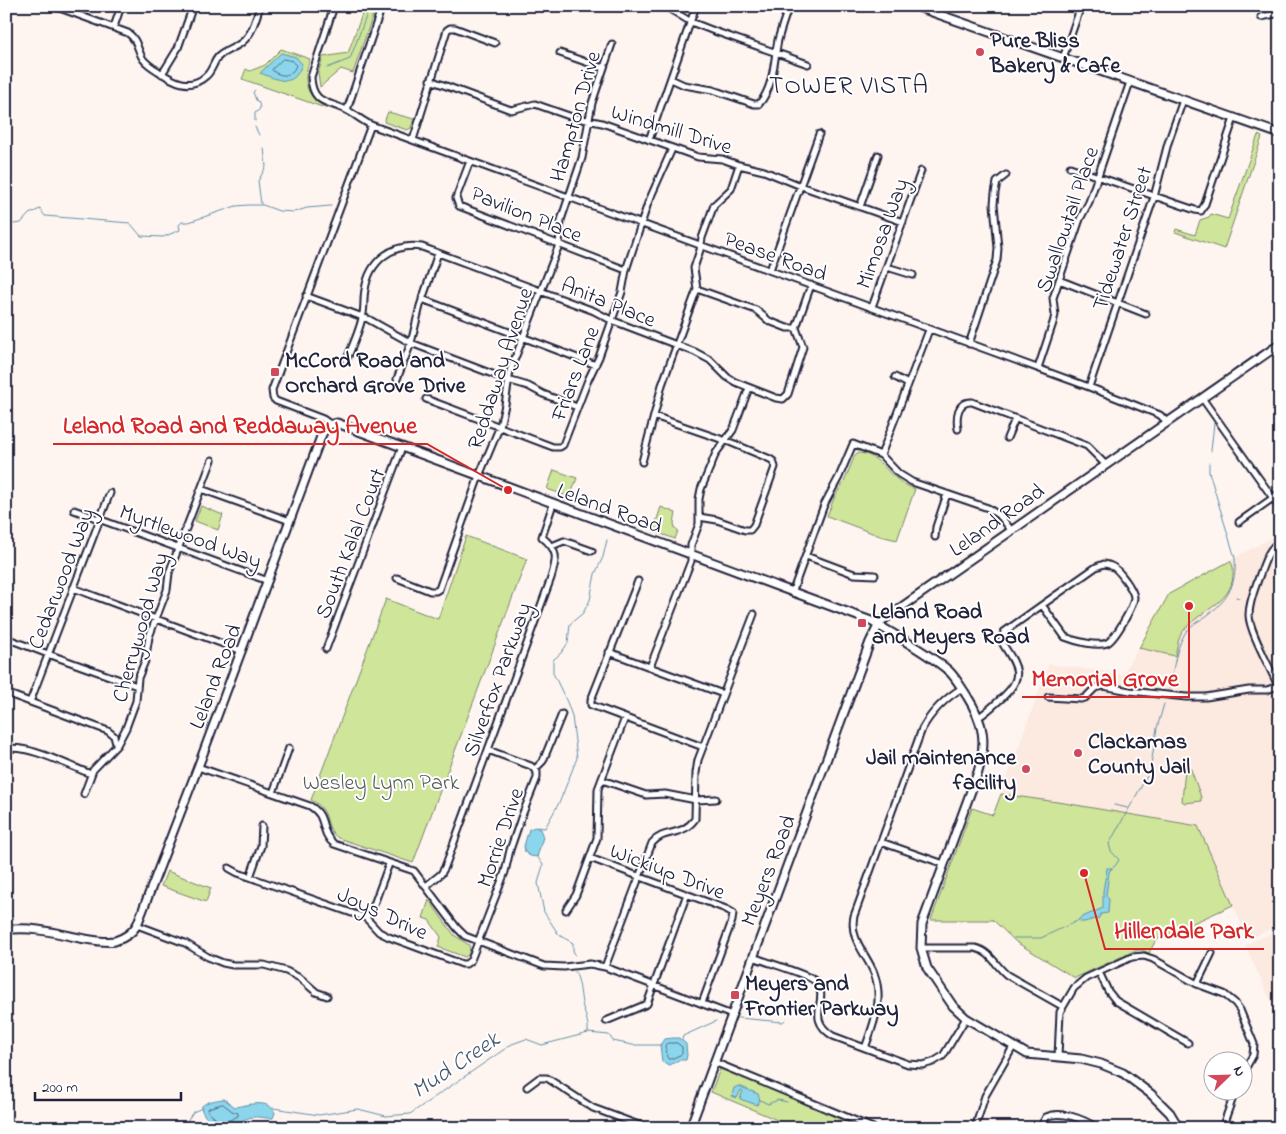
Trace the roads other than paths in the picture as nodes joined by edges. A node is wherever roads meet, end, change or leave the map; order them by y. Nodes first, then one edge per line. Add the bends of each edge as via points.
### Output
1 (54, 6) edge
2 (122, 6) edge
3 (193, 6) edge
4 (260, 6) edge
5 (334, 6) edge
6 (382, 6) edge
7 (572, 6) edge
8 (696, 6) edge
9 (789, 6) edge
10 (915, 6) edge
11 (1081, 6) edge
12 (668, 8) dead end
13 (578, 9) dead end
14 (1280, 13) edge
15 (1261, 17) dead end
16 (691, 22) junction
17 (114, 27) junction
18 (495, 43) dead end
19 (612, 44) dead end
20 (560, 53) dead end
21 (776, 53) junction
22 (1063, 58) junction
23 (808, 64) dead end
24 (603, 68) junction
25 (162, 74) junction
26 (671, 79) junction
27 (430, 80) junction
28 (1130, 82) junction
29 (1183, 100) junction
30 (347, 110) junction
31 (1234, 118) junction
32 (588, 120) junction
33 (371, 125) junction
34 (819, 134) dead end
35 (1280, 134) edge
36 (412, 140) junction
37 (649, 140) junction
38 (672, 149) junction
39 (878, 155) dead end
40 (470, 161) junction
41 (739, 165) junction
42 (1070, 167) dead end
43 (921, 171) dead end
44 (1006, 175) dead end
45 (1097, 177) junction
46 (801, 186) junction
47 (569, 197) junction
48 (1154, 197) junction
49 (860, 207) junction
50 (903, 222) junction
51 (642, 224) junction
52 (558, 245) junction
53 (701, 245) junction
54 (438, 253) junction
55 (887, 267) junction
56 (626, 270) junction
57 (770, 270) junction
58 (913, 275) dead end
59 (1059, 280) junction
60 (811, 285) junction
61 (697, 288) junction
62 (541, 291) junction
63 (306, 296) junction
64 (422, 299) junction
65 (1117, 303) junction
66 (872, 307) junction
67 (1146, 314) dead end
68 (363, 317) junction
69 (611, 320) junction
70 (796, 328) junction
71 (929, 330) junction
72 (523, 338) junction
73 (412, 343) junction
74 (969, 344) junction
75 (677, 345) junction
76 (1279, 345) edge
77 (346, 361) dead end
78 (596, 365) junction
79 (1038, 368) junction
80 (895, 377) dead end
81 (397, 379) dead end
82 (508, 380) junction
83 (908, 384) junction
84 (1089, 387) junction
85 (749, 388) junction
86 (1202, 398) junction
87 (426, 399) dead end
88 (577, 407) junction
89 (654, 416) junction
90 (1014, 419) junction
91 (1167, 422) junction
92 (330, 424) junction
93 (500, 426) junction
94 (958, 429) dead end
95 (1007, 438) dead end
96 (724, 441) junction
97 (402, 447) junction
98 (881, 455) junction
99 (212, 460) dead end
100 (642, 462) dead end
101 (1105, 464) junction
102 (479, 476) junction
103 (201, 488) junction
104 (110, 493) dead end
105 (1280, 493) edge
106 (946, 494) junction
107 (1272, 498) junction
108 (553, 504) junction
109 (1280, 508) edge
110 (74, 510) dead end
111 (699, 517) junction
112 (100, 520) junction
113 (290, 521) junction
114 (1239, 522) dead end
115 (1011, 530) junction
116 (935, 537) dead end
117 (1280, 541) edge
118 (552, 546) junction
119 (179, 548) junction
120 (592, 551) dead end
121 (691, 556) junction
122 (806, 556) junction
123 (875, 575) dead end
124 (396, 578) dead end
125 (268, 581) junction
126 (638, 581) dead end
127 (73, 588) junction
128 (792, 593) junction
129 (1042, 605) junction
130 (754, 614) dead end
131 (156, 618) junction
132 (878, 625) junction
133 (6, 638) edge
134 (326, 649) dead end
135 (242, 651) junction
136 (609, 652) junction
137 (48, 654) junction
138 (650, 666) junction
139 (137, 686) junction
140 (962, 688) junction
141 (1279, 688) edge
142 (6, 693) edge
143 (723, 694) junction
144 (1048, 697) dead end
145 (30, 702) junction
146 (562, 714) dead end
147 (979, 717) junction
148 (625, 718) junction
149 (117, 744) junction
150 (703, 747) junction
151 (289, 748) dead end
152 (6, 749) edge
153 (488, 750) junction
154 (198, 767) junction
155 (535, 769) junction
156 (91, 774) junction
157 (602, 780) junction
158 (273, 793) junction
159 (84, 794) dead end
160 (716, 799) dead end
161 (696, 800) junction
162 (262, 826) dead end
163 (881, 842) junction
164 (590, 858) junction
165 (389, 864) junction
166 (944, 864) junction
167 (229, 868) dead end
168 (639, 876) junction
169 (250, 877) junction
170 (426, 886) junction
171 (687, 894) junction
172 (566, 910) dead end
173 (366, 918) junction
174 (137, 925) junction
175 (6, 930) edge
176 (479, 942) junction
177 (921, 948) junction
178 (1212, 953) dead end
179 (753, 957) junction
180 (468, 963) joint
181 (606, 967) junction
182 (1099, 972) junction
183 (1197, 984) junction
184 (654, 986) junction
185 (327, 996) dead end
186 (702, 1003) junction
187 (1062, 1006) junction
188 (732, 1015) junction
189 (966, 1018) junction
190 (606, 1020) dead end
191 (1188, 1043) dead end
192 (1013, 1046) junction
193 (865, 1048) junction
194 (1253, 1052) edge
195 (1058, 1057) junction
196 (714, 1062) junction
197 (527, 1087) dead end
198 (1231, 1102) edge
199 (647, 1128) edge
200 (690, 1128) edge
201 (872, 1128) edge
202 (974, 1128) edge
203 (1040, 1128) edge
204 (1096, 1128) edge
205 (1179, 1128) edge
206 (1222, 1128) edge

1 - 17 street
2 - 17 street
3 - 25 street via 178,48
4 - 25 street via 248,36 219,56 202,80 191,84 178,83
5 - 30 street, Pease Road via 312,70 311,83 320,99
6 - 30 street
7 - 13 street
8 - 16 street
9 - 21 street
10 - 22 street
11 - 22 street
12 - 16 street
14 - 15 street
16 - 21 street
16 - 26 street
17 - 25 street via 132,36 144,60
18 - 27 street via 450,28
19 - 24 street, Hampton Drive
20 - 24 street
21 - 23 street
21 - 26 street via 773,70 759,104
22 - 28 street
24 - 32 street, Hampton Drive
26 - 37 street
27 - 32 street, Windmill Drive via 512,110 535,104
27 - 36 street
28 - 29 street
28 - 45 street, Swallowtail Place
29 - 31 street
29 - 48 street, Tidewater Street
30 - 33 street, Pease Road
31 - 35 street
31 - 48 street via 1201,211
32 - 37 street, Windmill Drive
32 - 47 street, Hampton Drive via 582,158
33 - 36 street, Pease Road
33 - 63 street
34 - 46 street
36 - 40 street, Pease Road
37 - 38 street, Windmill Drive
38 - 41 street, Windmill Drive via 702,158 722,158
38 - 51 street, Friars Lane
39 - 49 street
40 - 47 street, Pease Road
40 - 52 street, Pavilion Place via 456,198 459,206
41 - 46 street, Windmill Drive
41 - 53 street via 731,189 714,205
42 - 45 street
43 - 50 street, Mimosa Way
44 - 74 street via 997,182 995,193 997,260
45 - 48 street
45 - 59 street, Swallowtail Place
46 - 49 street, Windmill Drive
46 - 57 street
47 - 51 street, Pease Road
47 - 52 street, Reddaway Avenue via 561,220
48 - 65 street, Tidewater Street
49 - 50 street, Windmill Drive
50 - 55 street, Mimosa Way
51 - 53 street, Pease Road
51 - 56 street, Friars Lane
52 - 56 street, Pavilion Place
52 - 62 street, Reddaway Avenue
53 - 57 street, Pease Road
53 - 61 street via 694,268
54 - 62 street, Anita Place
54 - 64 street
54 - 68 street, Anita Place via 413,246 397,248 380,258 365,286
55 - 58 street
55 - 66 street, Mimosa Way
56 - 69 street, Friars Lane
57 - 60 street, Pease Road
59 - 65 street
59 - 79 street, Swallowtail Place via 1052,298 1055,315
60 - 66 street, Pease Road
60 - 70 street
61 - 70 street via 756,310 769,322
61 - 75 street
62 - 69 street, Anita Place
62 - 72 street, Reddaway Avenue
63 - 68 street
63 - 92 street via 272,396 276,401
64 - 72 street
64 - 73 street
65 - 67 street
65 - 84 street, Tidewater Street
66 - 71 street, Pease Road
68 - 73 street
68 - 77 street, Anita Place
69 - 75 street, Anita Place
69 - 78 street, Friars Lane
70 - 85 street, Anita Place via 802,342 802,353 788,394 783,399 776,398
71 - 74 street, Pease Road
71 - 83 street
72 - 78 street
72 - 82 street, Reddaway Avenue
73 - 81 street
73 - 82 street
74 - 79 street, Pease Road
75 - 85 street, Anita Place via 700,354 727,377
75 - 89 street
76 - 86 street, Leland Road
78 - 88 street, Friars Lane
79 - 84 street, Pease Road
80 - 83 street
82 - 88 street
82 - 93 street, Reddaway Avenue
83 - 98 street
84 - 91 street, Pease Road via 1160,415
85 - 96 street via 733,430
86 - 91 street, Leland Road
86 - 107 street
87 - 93 street
88 - 93 street, Friars Lane via 560,447
89 - 96 street
89 - 100 street
90 - 94 street via 967,402 956,417
90 - 95 street
90 - 101 street via 1087,446
91 - 101 street, Leland Road
92 - 97 street, Leland Road via 339,424
92 - 113 street, Leland Road via 324,429
93 - 102 street, Reddaway Avenue
96 - 111 street via 702,488
96 - 111 street via 770,460 775,467 750,530
97 - 102 street, Leland Road
97 - 134 street, South Kalal Court
98 - 106 street via 904,478
98 - 122 street via 853,444 824,505
99 - 103 street, Cherrywood Way
101 - 115 street, Leland Road
102 - 108 street, Leland Road
102 - 124 street, Reddaway Avenue via 439,589 430,591
103 - 113 street
103 - 119 street, Cherrywood Way
104 - 112 street, Cedarwood Way
105 - 107 street
106 - 115 street via 988,508
106 - 116 street
107 - 109 street
107 - 114 street
108 - 118 street via 542,537
108 - 121 street, Leland Road
110 - 112 street, Myrtlewood Way
111 - 121 street
112 - 119 street, Myrtlewood Way
112 - 127 street, Cedarwood Way
113 - 125 street, Leland Road
115 - 132 street, Leland Road
117 - 141 street via 1267,556 1249,613 1251,625
118 - 120 street via 564,541
118 - 153 street, Silverfox Parkway via 556,557 551,578
119 - 125 street, Myrtlewood Way
119 - 131 street, Cherrywood Way
121 - 128 street, Leland Road
121 - 138 street
122 - 123 street via 854,574
122 - 128 street
125 - 135 street, Leland Road
126 - 136 street
127 - 131 street
127 - 137 street, Cedarwood Way
128 - 132 street, Leland Road
129 - 129 street via 1065,637 1101,644 1114,637 1132,606 1134,596 1117,569 1104,564
129 - 147 street via 1001,636 1016,667 1016,681 1013,688
130 - 143 street
131 - 135 street
131 - 139 street, Cherrywood Way
132 - 140 street via 943,667
132 - 179 street, Meyers Road
133 - 137 street
135 - 154 street, Leland Road
136 - 138 street
136 - 148 street via 591,706
137 - 139 street
137 - 145 street, Cedarwood Way
138 - 143 street
139 - 149 street, Cherrywood Way via 136,701
140 - 147 street
140 - 163 street via 940,703 922,729
141 - 144 street via 1186,697 1103,686 1081,699
142 - 145 street
143 - 150 street
145 - 149 street via 111,733
146 - 155 street via 543,761
147 - 166 street via 984,738 981,762
148 - 150 street
148 - 157 street
149 - 156 street, Cherrywood Way
150 - 161 street via 696,767
151 - 158 street
152 - 156 street via 33,752
153 - 155 street, Morrie Drive
153 - 170 street, Silverfox Parkway via 441,874
154 - 158 street
154 - 174 street, Leland Road
155 - 176 street, Morrie Drive via 537,778
156 - 159 street, Cherrywood Way
157 - 161 street via 646,795 665,794
157 - 164 street via 597,795 598,833
158 - 165 street via 310,806 320,814 332,843
160 - 161 street
161 - 168 street via 695,819 679,832 666,834 652,843
162 - 169 street via 262,844
163 - 166 street
163 - 193 street via 852,922 855,940 874,973 878,992 878,1008
164 - 168 street, Wickiup Drive
164 - 172 street via 576,895
165 - 170 street via 412,869
165 - 173 street via 373,908
166 - 177 street via 922,924
167 - 169 street, Joys Drive
168 - 171 street, Wickiup Drive
168 - 181 street
169 - 173 street, Joys Drive
170 - 176 street via 460,933
171 - 184 street
171 - 186 street, Wickiup Drive via 733,913
173 - 180 street, Joys Drive via 384,934 462,964
174 - 175 street via 124,937 107,942 41,930
174 - 185 street via 223,963 264,965 286,971
176 - 180 street, Morrie Drive
176 - 181 street via 544,966 590,964
177 - 187 street via 982,950 1007,975
177 - 189 street via 931,976
178 - 183 street
179 - 188 street, Meyers Road
179 - 193 street via 816,982 821,1001 818,1017 823,1028 833,1036
181 - 184 street
182 - 183 street via 1132,957 1144,956
182 - 187 street via 1078,984
182 - 191 street via 1116,1001
183 - 194 street via 1224,994 1235,1003 1254,1044
184 - 186 street
184 - 190 street via 647,1004
186 - 188 street
187 - 195 street
188 - 196 street, Meyers Road
189 - 192 street
189 - 193 street via 943,1056 928,1064 908,1064
192 - 195 street via 1027,1054
192 - 202 street via 985,1096
195 - 205 street via 1092,1061 1128,1076 1166,1108
196 - 200 street, Meyers Road
196 - 201 street
197 - 199 street via 536,1079 547,1078 593,1108
198 - 206 street
203 - 204 street via 1046,1118 1058,1114

